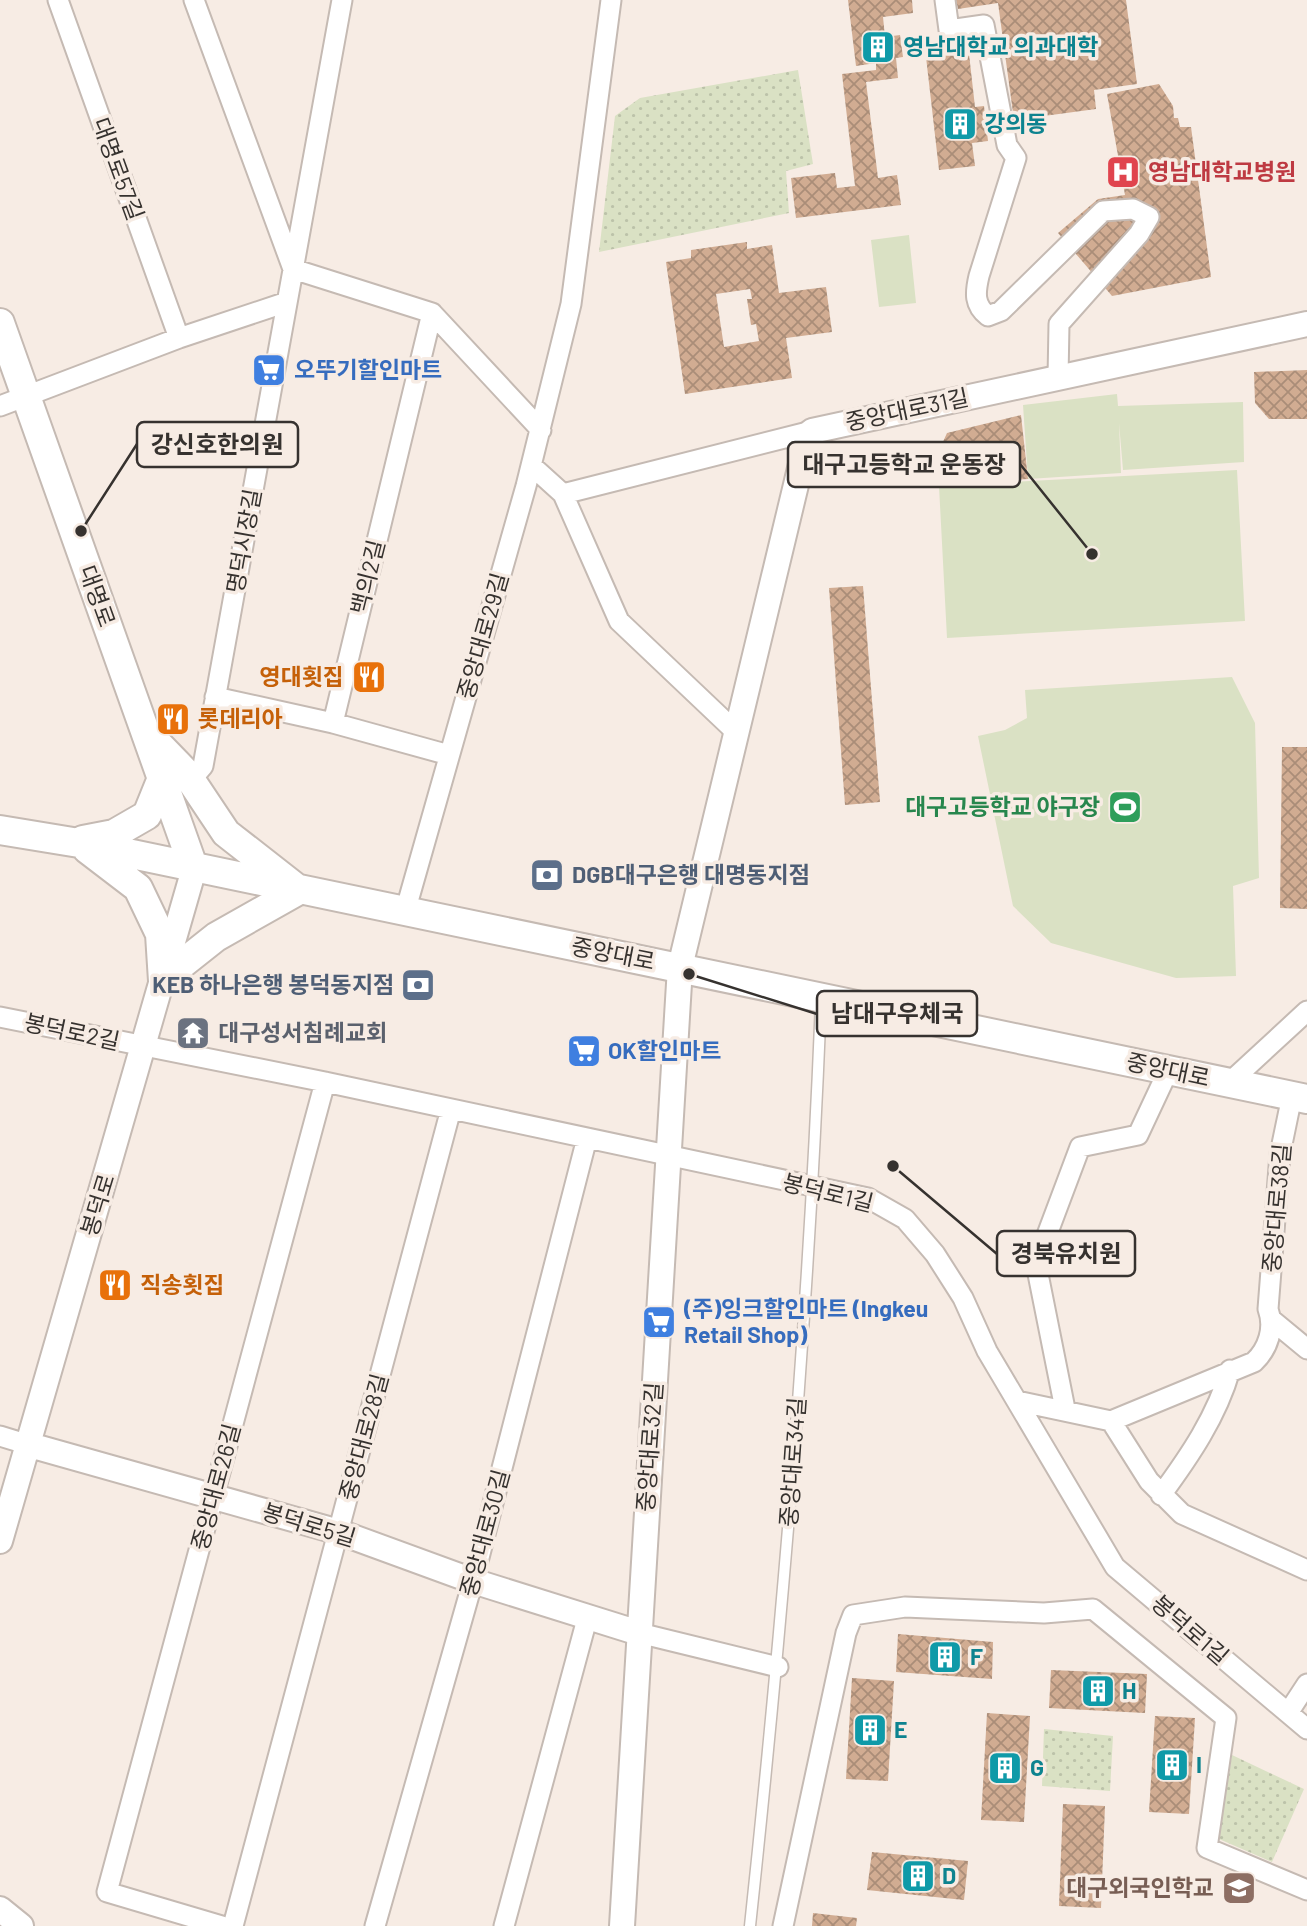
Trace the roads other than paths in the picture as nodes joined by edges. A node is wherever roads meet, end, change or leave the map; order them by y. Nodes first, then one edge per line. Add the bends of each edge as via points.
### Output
1 (58, 0) edge
2 (194, 0) edge
3 (342, 0) edge
4 (611, 0) edge
5 (945, 0) edge
6 (293, 269) junction
7 (287, 302) junction
8 (432, 313) junction
9 (0, 323) edge
10 (1307, 324) edge
11 (179, 338) junction
12 (1058, 378) junction
13 (13, 401) edge
14 (541, 430) junction
15 (812, 430) junction
16 (532, 466) junction
17 (563, 494) junction
18 (215, 697) junction
19 (332, 723) junction
20 (146, 733) junction
21 (736, 733) junction
22 (449, 755) junction
23 (162, 778) junction
24 (191, 780) junction
25 (0, 830) edge
26 (77, 842) junction
27 (194, 869) junction
28 (299, 890) junction
29 (405, 912) junction
30 (680, 967) junction
31 (163, 980) junction
32 (821, 996) junction
33 (1307, 1011) edge
34 (0, 1017) edge
35 (144, 1047) junction
36 (1168, 1071) junction
37 (325, 1082) junction
38 (1229, 1083) junction
39 (1299, 1097) edge
40 (452, 1110) junction
41 (587, 1138) junction
42 (668, 1158) junction
43 (814, 1187) junction
44 (1272, 1320) junction
45 (1307, 1349) edge
46 (1230, 1370) junction
47 (1017, 1401) junction
48 (1065, 1409) junction
49 (1111, 1421) junction
50 (0, 1436) edge
51 (26, 1444) junction
52 (1161, 1495) junction
53 (214, 1497) junction
54 (339, 1532) junction
55 (0, 1541) edge
56 (1307, 1570) edge
57 (473, 1581) junction
58 (587, 1619) junction
59 (639, 1633) junction
60 (778, 1667) junction
61 (1307, 1684) edge
62 (1288, 1713) junction
63 (1307, 1729) edge
64 (1307, 1890) edge
65 (0, 1909) edge
66 (20, 1926) edge
67 (222, 1926) edge
68 (233, 1926) edge
69 (375, 1926) edge
70 (504, 1926) edge
71 (622, 1926) edge
72 (750, 1926) edge
73 (783, 1926) edge

1 - 11 street, 대명로57길
2 - 6 street
3 - 6 street, 명덕시장길
4 - 14 street, 중앙대로29길 via 571,304
5 - 12 street via 949,30 984,25 1007,145 1016,158 979,276 975,295 980,310 988,316 1001,311 1103,211 1133,209 1149,217 1059,324
6 - 7 street, 명덕시장길
6 - 8 street
7 - 11 street
7 - 18 street, 명덕시장길
8 - 14 street
8 - 19 street, 백의2길
9 - 13 main road, 대명로
10 - 12 street, 중앙대로31길
11 - 13 street
12 - 15 street, 중앙대로31길
13 - 20 main road, 대명로
14 - 16 street, 중앙대로29길
15 - 17 street
15 - 21 street
16 - 17 street
16 - 22 street, 중앙대로29길
17 - 21 street via 619,621
18 - 19 street
18 - 24 street, 명덕시장길 via 203,766
19 - 22 street
20 - 23 main road, 대명로
20 - 24 main road
21 - 30 street
22 - 29 street, 중앙대로29길
23 - 26 main road via 147,814 114,834
23 - 27 main road, 대명로
24 - 28 main road via 226,833
25 - 26 main road, 중앙대로
26 - 27 main road, 중앙대로
26 - 31 main road via 138,888 160,934
27 - 28 main road, 중앙대로
27 - 31 street, 봉덕로
28 - 29 main road, 중앙대로
28 - 31 main road via 216,937
29 - 30 main road, 중앙대로
30 - 32 main road, 중앙대로
30 - 42 street, 중앙대로32길
31 - 35 street, 봉덕로
32 - 36 main road, 중앙대로
32 - 43 lane, 중앙대로34길
33 - 38 street
34 - 35 street, 봉덕로2길
35 - 37 street, 봉덕로1길
35 - 51 street, 봉덕로
36 - 38 main road, 중앙대로
36 - 48 street via 1138,1135 1080,1147 1036,1264
37 - 40 street, 봉덕로1길
37 - 53 street, 중앙대로26길
38 - 39 main road, 중앙대로
39 - 44 street, 중앙대로38길 via 1280,1154 1268,1309
40 - 41 street, 봉덕로1길
40 - 54 street, 중앙대로28길
41 - 42 street, 봉덕로1길
41 - 57 street, 중앙대로30길
42 - 43 street, 봉덕로1길
42 - 59 street, 중앙대로32길
43 - 47 street, 봉덕로1길 via 868,1198 905,1219 963,1298
43 - 60 lane, 중앙대로34길
44 - 45 street
44 - 46 street, 중앙대로38길 via 1265,1352 1254,1362
46 - 49 street, 중앙대로38길
46 - 52 street via 1224,1393
47 - 48 street
47 - 62 street, 봉덕로1길 via 1115,1567
48 - 49 street
49 - 52 street
50 - 51 street
51 - 53 street, 봉덕로5길
51 - 55 street, 봉덕로
52 - 56 street via 1182,1514
53 - 54 street, 봉덕로5길
53 - 67 street, 중앙대로26길 via 107,1892
54 - 57 street, 봉덕로5길
54 - 68 street, 중앙대로28길
57 - 58 street, 봉덕로5길
57 - 69 street, 중앙대로30길
58 - 59 street, 봉덕로5길
58 - 70 street
59 - 60 street, 봉덕로5길
59 - 71 street, 중앙대로32길
60 - 72 lane, 중앙대로34길
61 - 62 street
62 - 63 street, 봉덕로1길
64 - 73 street via 1207,1848 1226,1718 1093,1609 1044,1613 905,1607 853,1615 846,1633
65 - 66 street

